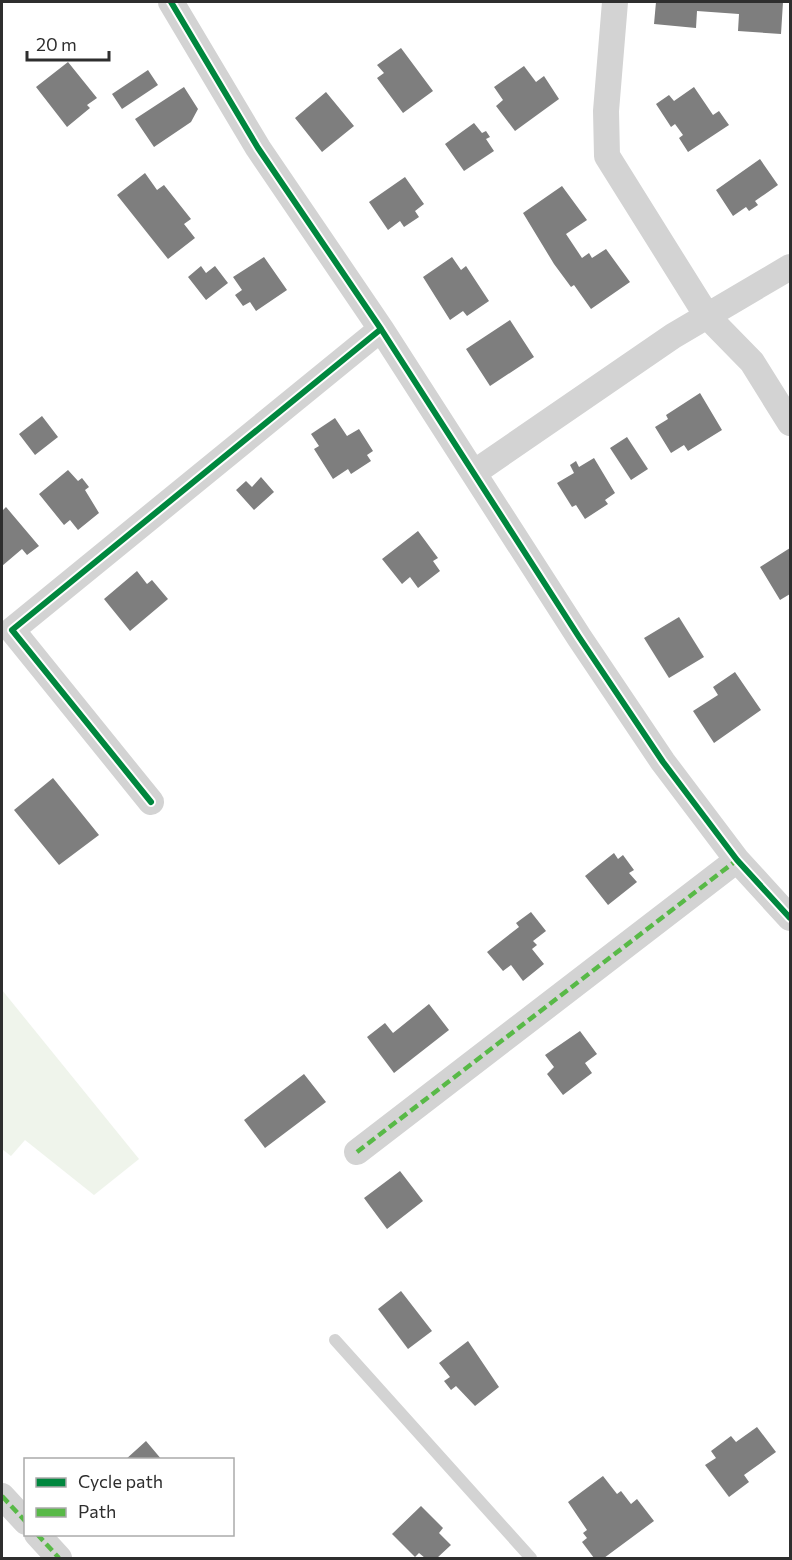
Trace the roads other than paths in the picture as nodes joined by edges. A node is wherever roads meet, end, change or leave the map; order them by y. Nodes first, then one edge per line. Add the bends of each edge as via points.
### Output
1 (171, 2) edge
2 (615, 2) edge
3 (790, 267) edge
4 (707, 316) junction
5 (381, 329) junction
6 (790, 423) edge
7 (475, 472) junction
8 (151, 802) dead end
9 (737, 860) junction
10 (790, 918) edge
11 (357, 1152) dead end
12 (335, 1340) dead end
13 (2, 1496) edge
14 (24, 1520) edge
15 (39, 1536) edge
16 (59, 1558) edge
17 (531, 1558) edge

1 - 5 street via 258,148
2 - 4 street via 606,111 607,156
3 - 4 street
4 - 6 street via 752,362
4 - 7 street
5 - 7 street
5 - 8 street via 12,630
7 - 9 street via 663,762
9 - 10 street
9 - 11 street
12 - 17 lane
13 - 14 street
15 - 16 street

